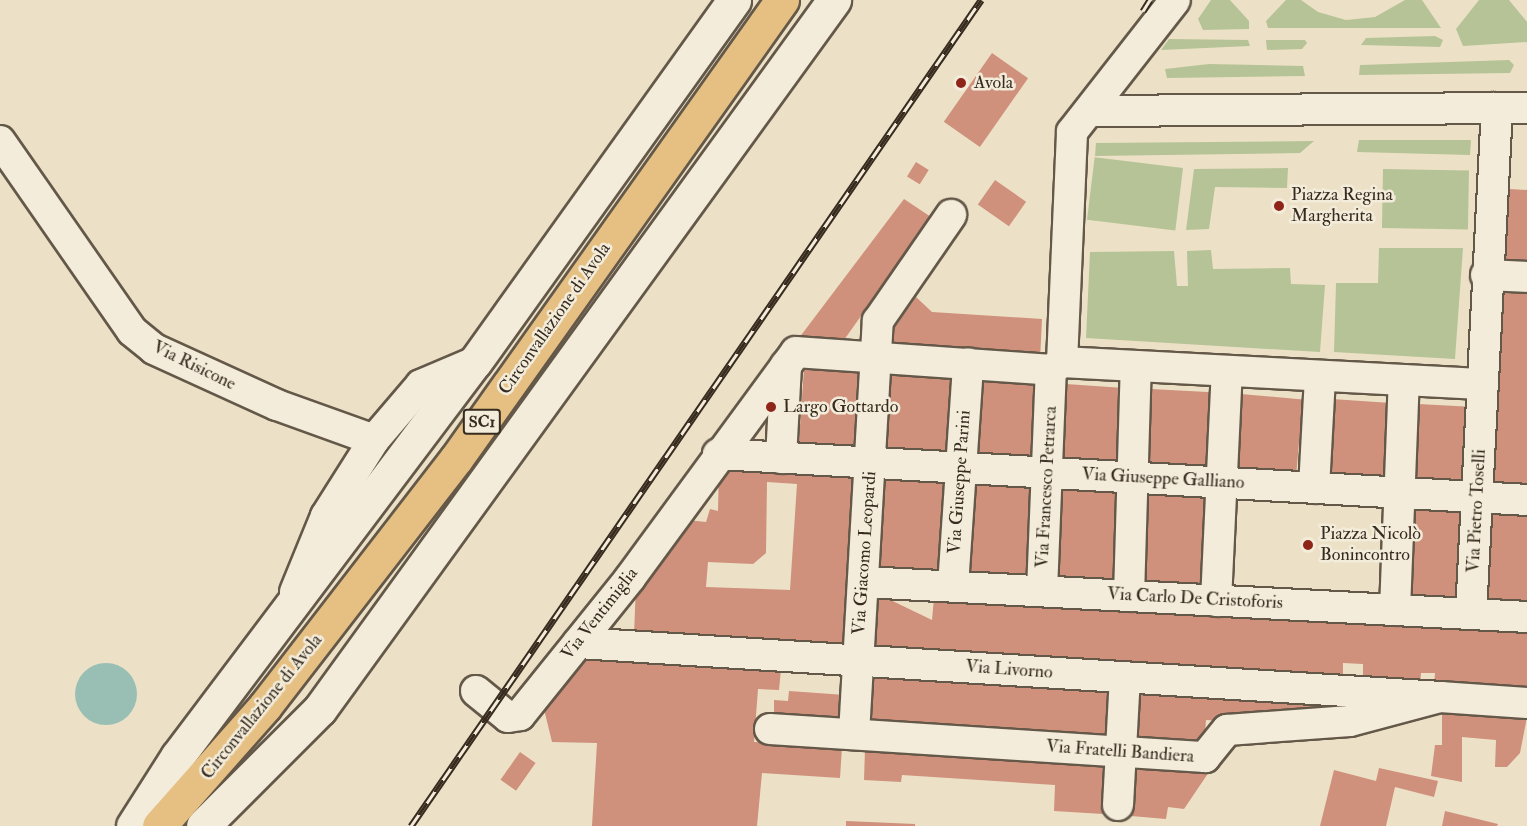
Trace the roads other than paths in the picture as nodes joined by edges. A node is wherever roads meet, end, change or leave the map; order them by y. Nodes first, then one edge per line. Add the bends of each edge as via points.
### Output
1 (734, 0) edge
2 (782, 0) edge
3 (834, 0) edge
4 (1175, 0) edge
5 (1497, 108) junction
6 (1527, 108) edge
7 (1089, 111) junction
8 (0, 141) edge
9 (951, 215) dead end
10 (1506, 276) edge
11 (475, 362) junction
12 (877, 364) junction
13 (786, 365) junction
14 (968, 371) junction
15 (1055, 372) junction
16 (1136, 377) junction
17 (1227, 382) junction
18 (1320, 388) junction
19 (1403, 392) junction
20 (1481, 396) junction
21 (374, 440) junction
22 (790, 458) junction
23 (713, 460) junction
24 (871, 463) junction
25 (962, 468) junction
26 (1047, 473) junction
27 (1133, 477) junction
28 (1222, 483) junction
29 (1314, 488) junction
30 (1400, 492) junction
31 (1478, 497) junction
32 (1527, 500) edge
33 (864, 582) junction
34 (953, 586) junction
35 (1042, 591) junction
36 (1129, 596) junction
37 (1216, 600) junction
38 (1395, 610) junction
39 (1471, 614) junction
40 (1527, 617) edge
41 (283, 621) junction
42 (578, 643) junction
43 (859, 661) junction
44 (1125, 677) junction
45 (476, 691) dead end
46 (1440, 697) junction
47 (1527, 703) edge
48 (770, 729) dead end
49 (854, 734) junction
50 (1121, 752) junction
51 (1118, 805) dead end
52 (133, 826) edge
53 (159, 826) edge
54 (203, 826) edge

1 - 11 street
2 - 53 main road, Circonvallazione di Avola / SC1 via 456,459 265,706
3 - 54 street via 320,709
4 - 7 street, Via Francesco Petrarca
5 - 6 street
5 - 7 street
5 - 10 street, Via Pietro Toselli
7 - 15 street, Via Francesco Petrarca via 1072,132
8 - 21 street, Via Risicone via 139,337 277,405
9 - 12 street, Via Giacomo Leopardi via 878,321
10 - 20 street, Via Pietro Toselli
11 - 21 street via 421,385
11 - 41 street
12 - 13 street via 796,352
12 - 14 street
12 - 24 street, Via Giacomo Leopardi
13 - 22 street
13 - 23 street, Via Ventimiglia
14 - 15 street
14 - 25 street, Via Giuseppe Parini
15 - 16 street
15 - 26 street, Via Francesco Petrarca
16 - 17 street
16 - 27 street
17 - 18 street
17 - 28 street
18 - 19 street
18 - 29 street
19 - 20 street
19 - 30 street
20 - 31 street, Via Pietro Toselli
21 - 41 street via 326,516
22 - 23 street, Via Giuseppe Galliano
22 - 24 street, Via Giuseppe Galliano
23 - 42 street, Via Ventimiglia
24 - 25 street, Via Giuseppe Galliano
24 - 33 street, Via Giacomo Leopardi
25 - 26 street, Via Giuseppe Galliano
25 - 34 street, Via Giuseppe Parini
26 - 27 street, Via Giuseppe Galliano
26 - 35 street, Via Francesco Petrarca
27 - 28 street, Via Giuseppe Galliano
27 - 36 street
28 - 29 street, Via Giuseppe Galliano
28 - 37 street
29 - 30 street, Via Giuseppe Galliano
30 - 31 street, Via Giuseppe Galliano
30 - 38 street
31 - 32 street, Via Giuseppe Galliano
31 - 39 street, Via Pietro Toselli
33 - 34 street, Via Carlo De Cristoforis
33 - 43 street, Via Giacomo Leopardi
34 - 35 street, Via Carlo De Cristoforis
35 - 36 street, Via Carlo De Cristoforis
36 - 37 street, Via Carlo De Cristoforis
37 - 38 street, Via Carlo De Cristoforis
38 - 39 street, Via Carlo De Cristoforis
39 - 40 street, Via Carlo De Cristoforis
41 - 52 street via 177,757
42 - 43 street, Via Livorno
42 - 45 street, Via Ventimiglia via 520,715 508,717
43 - 44 street, Via Livorno
43 - 49 street, Via Giacomo Leopardi
44 - 46 street, Via Livorno
44 - 50 street
46 - 47 street, Via Fratelli Bandiera
46 - 50 street, Via Fratelli Bandiera via 1350,721 1227,730 1205,757
48 - 49 street, Via Fratelli Bandiera
49 - 50 street, Via Fratelli Bandiera
50 - 51 street

